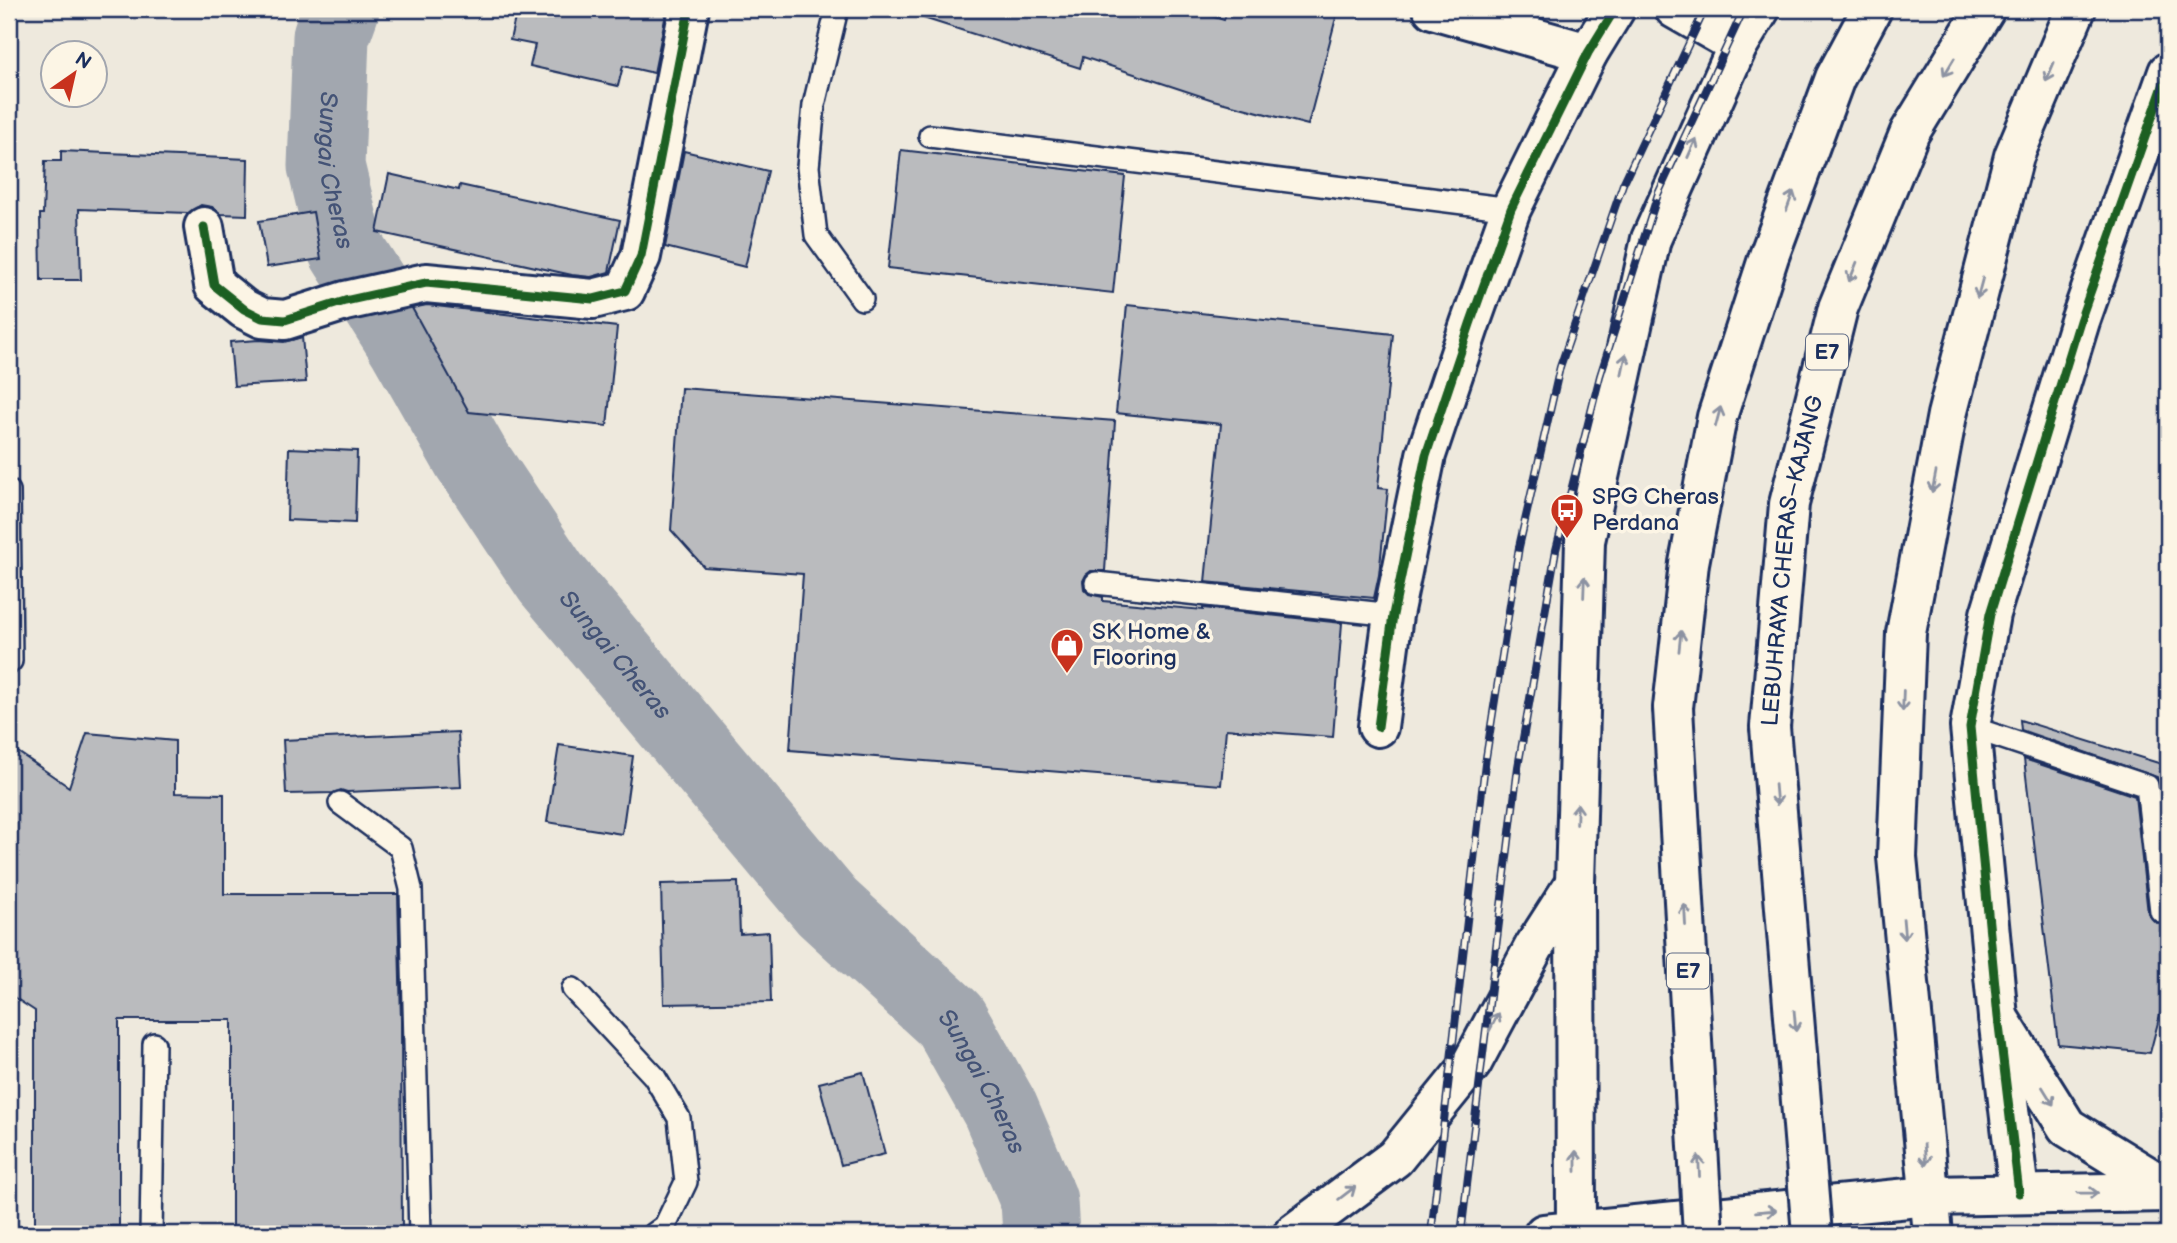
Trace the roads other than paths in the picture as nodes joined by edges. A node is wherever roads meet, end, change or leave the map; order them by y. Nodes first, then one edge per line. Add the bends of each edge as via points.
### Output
1 (690, 9) edge
2 (837, 9) edge
3 (1433, 9) edge
4 (1615, 9) edge
5 (1675, 9) edge
6 (1760, 9) edge
7 (1871, 9) edge
8 (1985, 9) edge
9 (2076, 9) edge
10 (1738, 45) junction
11 (1588, 53) junction
12 (2168, 72) edge
13 (930, 136) dead end
14 (1511, 209) junction
15 (204, 228) dead end
16 (862, 299) dead end
17 (9, 491) edge
18 (1096, 583) dead end
19 (1393, 615) junction
20 (9, 663) edge
21 (1378, 727) dead end
22 (1970, 727) junction
23 (340, 803) dead end
24 (1575, 883) junction
25 (2161, 911) dead end
26 (573, 989) dead end
27 (1998, 1017) junction
28 (154, 1044) dead end
29 (2168, 1191) edge
30 (2019, 1193) junction
31 (1928, 1196) junction
32 (1565, 1233) edge
33 (151, 1234) edge
34 (420, 1234) edge
35 (654, 1234) edge
36 (1293, 1234) edge
37 (1703, 1234) edge
38 (1812, 1234) edge
39 (1933, 1234) edge

1 - 15 main road via 641,256 625,291 593,299 426,283 285,320 262,318 214,285
2 - 16 lane via 814,106 808,167 816,235
3 - 11 main road
4 - 11 main road
5 - 10 main road
6 - 10 main road
37 -> 7 main road, E7, bridge via 1673,709 1689,563 1717,417 1769,256 1835,78
8 -> 38 main road, LEBUHRAYA CHERAS–KAJANG / E7, bridge via 1910,132 1838,307 1789,504 1770,726
9 -> 31 main road via 2014,156 1947,415 1906,633 1897,857
24 -> 10 main road via 1585,541 1651,239
11 - 14 main road
12 - 22 main road via 2080,321 1990,614
13 - 14 lane
14 - 19 main road via 1426,455
17 - 20 lane
18 - 19 lane
19 - 21 main road
22 - 25 lane via 2147,786
22 - 27 main road
23 - 34 lane via 401,848 411,889
32 -> 24 main road
36 -> 24 main road via 1395,1158 1472,1063 1534,947
26 - 35 lane via 654,1076 679,1118 686,1182 665,1226
27 -> 29 main road via 2067,1127
27 - 30 main road
28 - 33 lane
30 -> 29 main road
30 - 31 main road
32 -> 31 main road
31 - 39 main road

